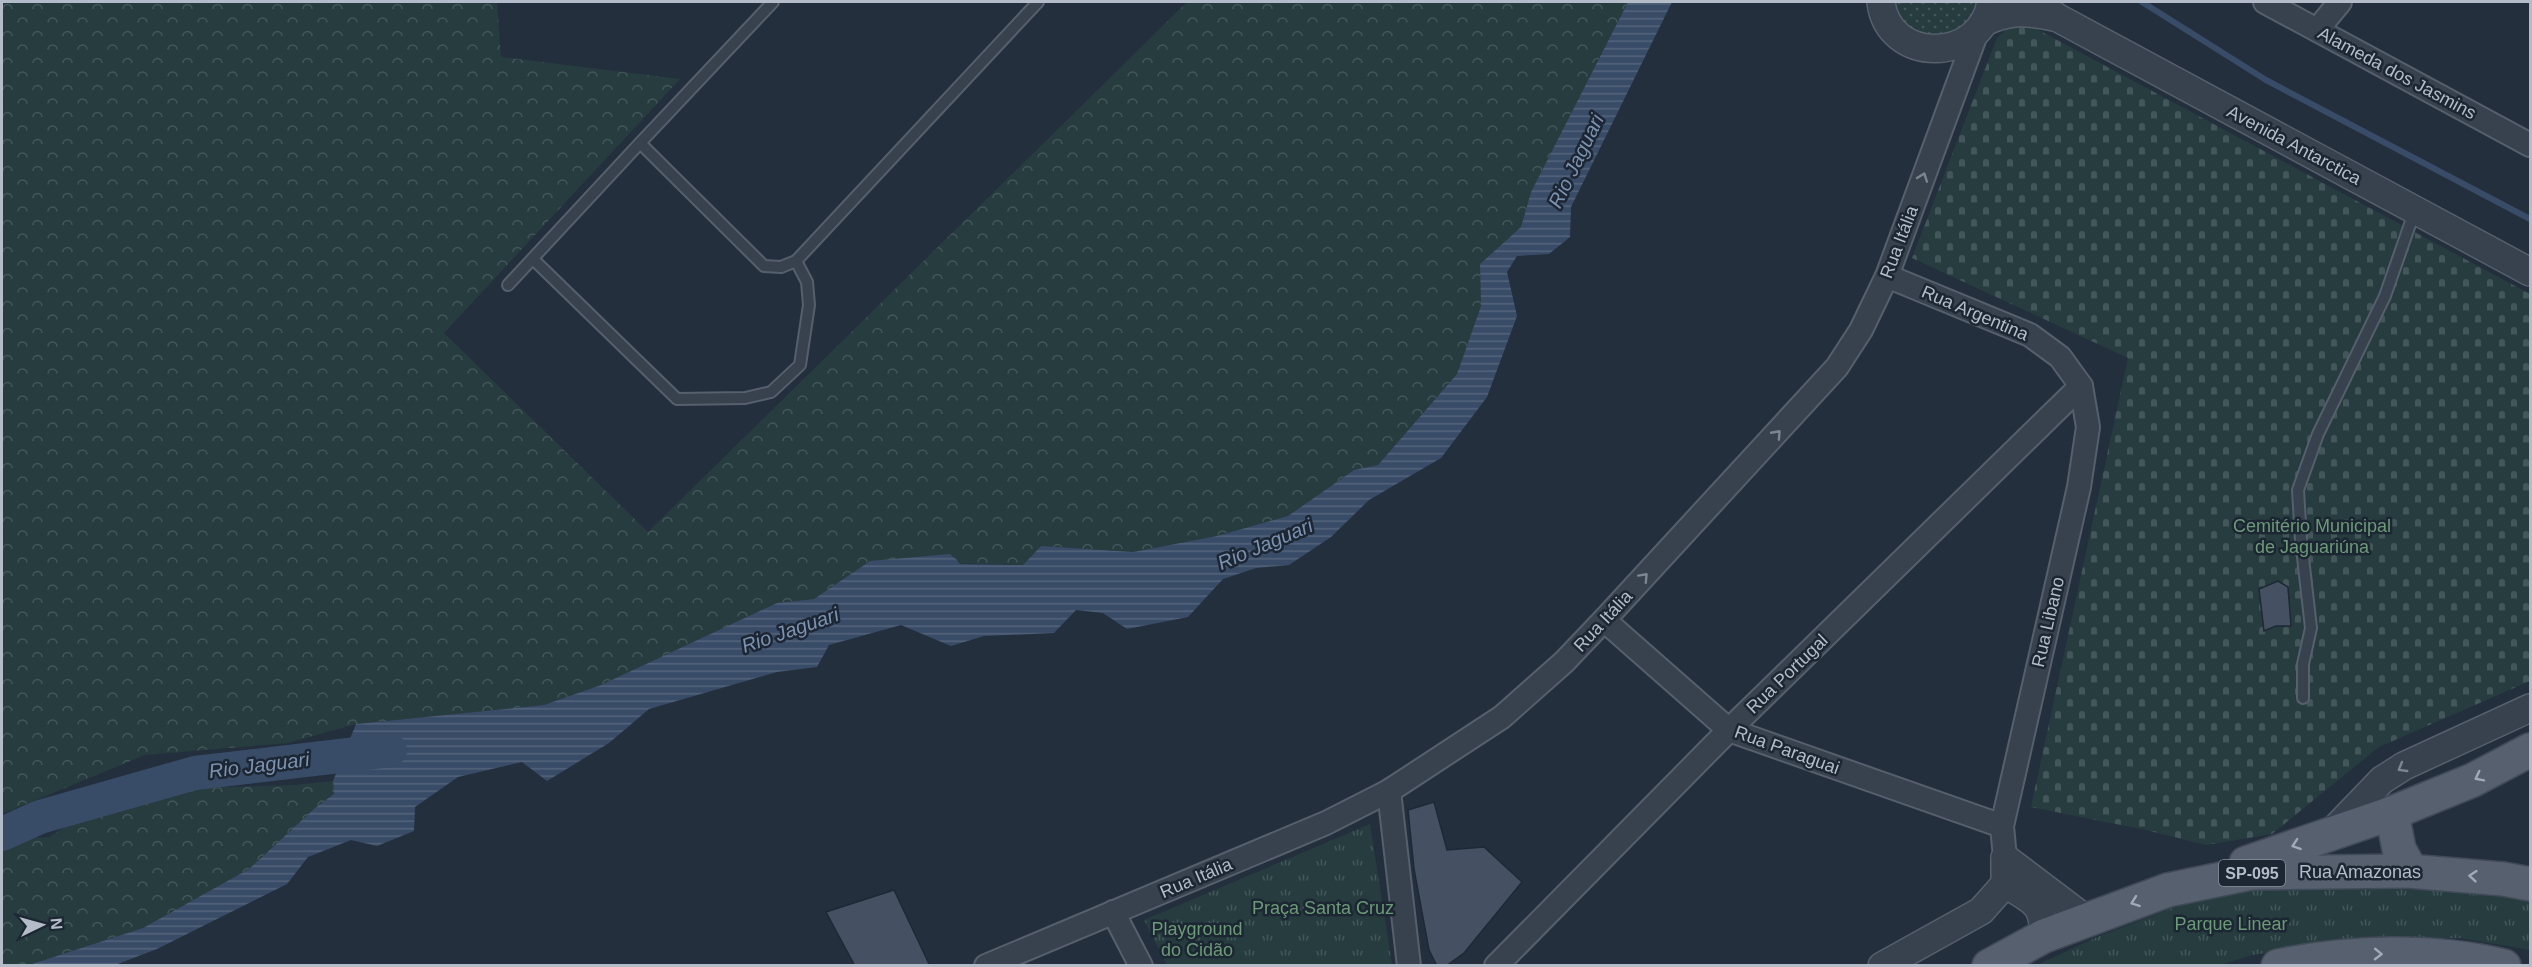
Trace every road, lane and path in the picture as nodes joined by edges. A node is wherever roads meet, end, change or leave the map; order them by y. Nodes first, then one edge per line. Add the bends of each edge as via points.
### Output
1 (773, 2) edge
2 (1038, 2) edge
3 (1881, 2) edge
4 (2035, 2) edge
5 (2265, 2) edge
6 (2340, 2) edge
7 (1984, 18) edge
8 (2058, 18) junction
9 (2317, 30) junction
10 (640, 143) junction
11 (2530, 145) edge
12 (2415, 210) junction
13 (534, 260) junction
14 (796, 261) junction
15 (2530, 272) edge
16 (1887, 276) junction
17 (508, 285) dead end
18 (2081, 386) junction
19 (1604, 620) junction
20 (2303, 698) dead end
21 (2530, 708) edge
22 (1729, 730) junction
23 (2530, 750) edge
24 (1389, 791) junction
25 (2392, 813) junction
26 (2002, 826) junction
27 (2330, 834) junction
28 (2005, 871) junction
29 (2411, 871) junction
30 (2530, 884) edge
31 (2168, 890) junction
32 (1113, 912) junction
33 (2087, 920) junction
34 (2044, 936) junction
35 (986, 966) edge
36 (1141, 966) edge
37 (1409, 966) edge
38 (1496, 966) edge
39 (1882, 966) edge
40 (1989, 966) edge
41 (2278, 966) edge
42 (2504, 966) edge

1 - 10 lane
2 - 14 lane
3 - 7 street, Avenida Antarctica via 1888,23 1902,38 1926,49 1959,45 1972,36
4 - 8 street, Avenida Antarctica
5 - 9 street, Alameda dos Jasmins
6 - 9 street
7 - 8 street, Avenida Antarctica via 2022,11
16 -> 7 street, Rua Itália
8 - 12 street, Avenida Antarctica
9 - 11 street, Alameda dos Jasmins
10 - 13 lane
10 - 14 lane via 764,266 781,267
12 - 15 street, Avenida Antarctica
12 - 20 lane via 2385,296 2318,434 2298,490 2311,628
13 - 14 lane via 677,399 745,398 771,392 800,365 809,305 807,282
13 - 17 lane
16 - 18 street, Rua Argentina via 2030,335 2060,357
19 -> 16 street, Rua Itália via 1837,368
18 - 22 street, Rua Portugal
18 - 26 street, Rua Libano via 2088,427 2079,487
19 - 22 street, Rua Paraguai
19 - 24 street, Rua Itália via 1502,717
21 -> 27 street via 2404,766 2382,780
22 - 26 street, Rua Paraguai
22 - 38 street, Rua Portugal
23 -> 25 main road, SP-095 via 2473,780
24 - 32 street, Rua Itália via 1326,823
24 - 37 street
25 - 27 main road, SP-095
25 - 29 main road via 2399,849
26 - 28 street, Rua Libano
27 -> 31 main road, SP-095
28 - 33 street
28 - 34 street via 2043,914
28 - 39 street via 1981,911
30 -> 29 main road, Rua Amazonas / SP-095
29 - 31 main road, Rua Amazonas / SP-095 via 2251,873
31 -> 33 main road, Rua Amazonas / SP-095
32 - 35 street, Rua Itália
32 - 36 street
33 - 34 main road, Rua Amazonas / SP-095
34 - 40 main road, Rua Amazonas / SP-095
41 -> 42 main road via 2372,954 2474,958

